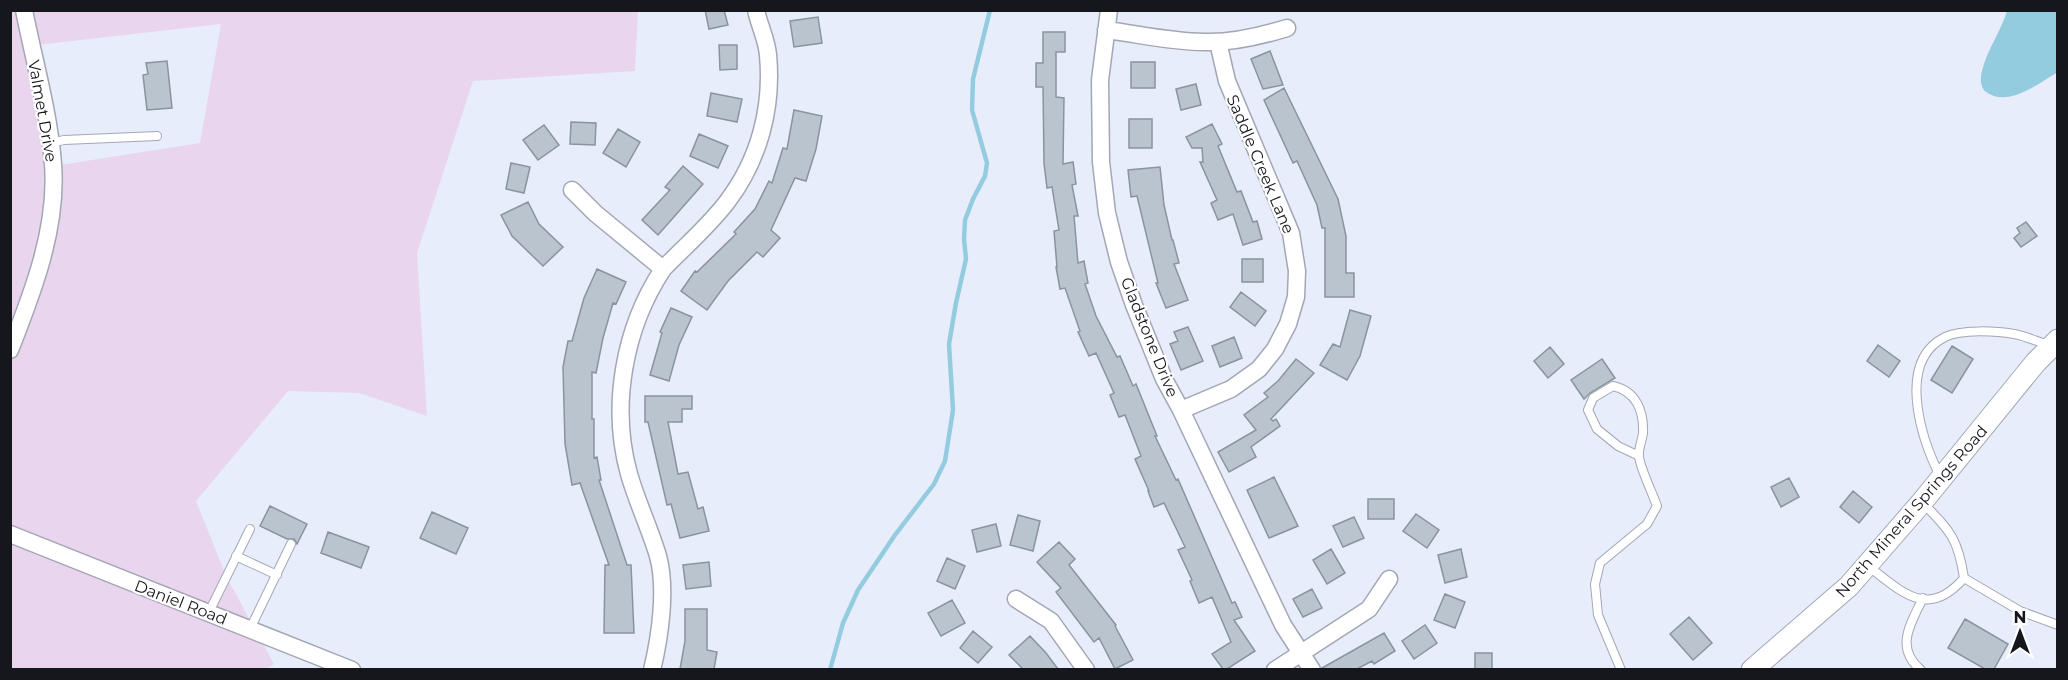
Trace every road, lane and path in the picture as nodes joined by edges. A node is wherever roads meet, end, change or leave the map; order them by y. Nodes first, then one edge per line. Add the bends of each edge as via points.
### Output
1 (24, 10) edge
2 (756, 10) edge
3 (1109, 10) edge
4 (1287, 28) dead end
5 (1106, 30) junction
6 (1218, 42) junction
7 (157, 136) dead end
8 (51, 143) junction
9 (572, 190) dead end
10 (663, 269) junction
11 (2055, 343) edge
12 (10, 350) edge
13 (1181, 410) junction
14 (1639, 456) junction
15 (1941, 479) junction
16 (1922, 502) junction
17 (250, 529) dead end
18 (10, 534) edge
19 (291, 544) dead end
20 (236, 556) junction
21 (1868, 565) junction
22 (277, 575) junction
23 (1964, 578) junction
24 (1389, 579) dead end
25 (1923, 598) junction
26 (1016, 599) dead end
27 (208, 612) junction
28 (2058, 625) edge
29 (250, 629) junction
30 (1301, 653) junction
31 (352, 669) edge
32 (652, 669) edge
33 (1086, 669) edge
34 (1275, 669) edge
35 (1312, 669) edge
36 (1621, 669) edge
37 (1752, 669) edge
38 (1921, 669) edge

1 - 8 street, Valmet Drive
2 - 10 street via 768,53 768,96 760,141 752,162 726,203
3 - 5 street, Gladstone Drive
4 - 6 street
5 - 6 street via 1179,41
5 - 13 street, Gladstone Drive via 1100,80 1101,162 1107,213 1134,305
6 - 13 street, Saddle Creek Lane via 1227,81 1292,233 1296,297 1275,350 1259,369 1231,389
7 - 8 lane
8 - 12 street, Valmet Drive via 54,181 50,220 38,270
9 - 10 street
10 - 32 street via 650,291 627,352 619,414 629,474 659,559 662,618
11 - 15 street, North Mineral Springs Road
11 - 15 lane via 1981,332 1946,336 1931,347 1922,358 1916,395 1930,457
13 - 30 street, Gladstone Drive via 1260,580
14 - 14 lane via 1597,429 1588,410 1593,398 1613,386 1635,397 1643,432
14 - 36 lane via 1657,506 1647,524 1600,563 1595,584 1598,615
15 - 16 street, North Mineral Springs Road
16 - 21 street, North Mineral Springs Road
16 - 23 lane via 1952,535
17 - 20 lane
18 - 27 street, Daniel Road
19 - 22 lane
20 - 22 lane
20 - 27 lane
21 - 25 lane via 1910,596
21 - 37 street, North Mineral Springs Road
22 - 29 lane
23 - 25 lane via 1944,596 1934,600
23 - 28 lane via 2020,611
24 - 30 street via 1369,609
25 - 38 lane via 1906,631 1906,652
26 - 33 street via 1051,621
27 - 29 street, Daniel Road
29 - 31 street, Daniel Road
30 - 34 street
30 - 35 street, Gladstone Drive

